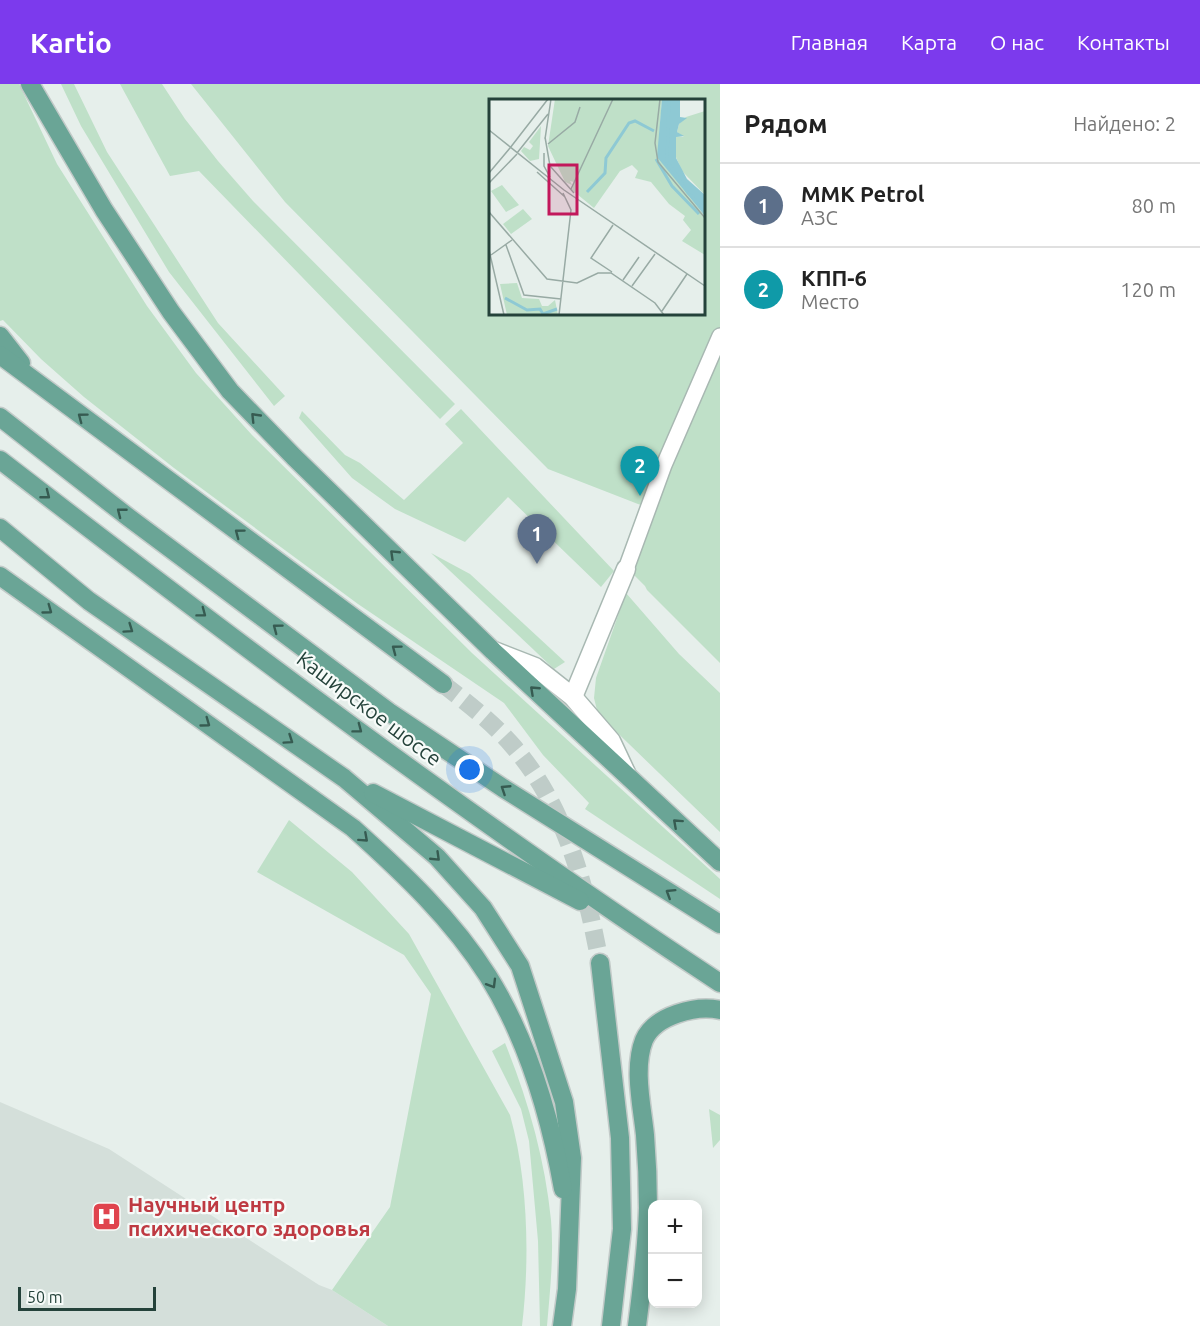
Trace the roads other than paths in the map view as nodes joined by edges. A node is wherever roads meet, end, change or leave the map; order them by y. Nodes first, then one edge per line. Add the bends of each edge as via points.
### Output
1 (30, 84) edge
2 (0, 336) edge
3 (720, 336) edge
4 (0, 355) edge
5 (37, 383) junction
6 (0, 417) edge
7 (0, 460) edge
8 (0, 528) edge
9 (626, 569) joint
10 (0, 576) edge
11 (493, 651) junction
12 (443, 684) tunnel mouth
13 (573, 697) junction
14 (344, 778) junction
15 (629, 779) junction
16 (720, 862) edge
17 (720, 924) edge
18 (639, 930) junction
19 (600, 963) tunnel mouth
20 (720, 983) edge
21 (720, 1010) edge
22 (570, 1230) junction
23 (562, 1326) edge
24 (611, 1326) edge
25 (637, 1326) edge

11 -> 1 main road via 294,458 231,391 171,312 104,210
2 - 5 main road
3 - 9 street via 664,465
4 - 5 main road
12 -> 5 main road
17 -> 6 main road, Каширское шоссе via 389,712
7 -> 18 main road, Каширское шоссе via 467,810
8 -> 14 main road via 89,601
9 - 13 street
10 -> 22 main road via 353,828 401,871 446,920 500,996 524,1048 555,1142
11 - 13 street via 535,667
15 -> 11 main road
13 - 15 street via 611,741
14 - 18 main road
14 -> 22 main road via 438,857 483,908 520,966 564,1102 572,1158
16 -> 15 main road
18 - 20 main road, Каширское шоссе
19 - 24 main road via 621,1138 621,1229
21 - 25 main road via 682,1013 664,1021 645,1038 640,1053 648,1209
22 - 23 main road

